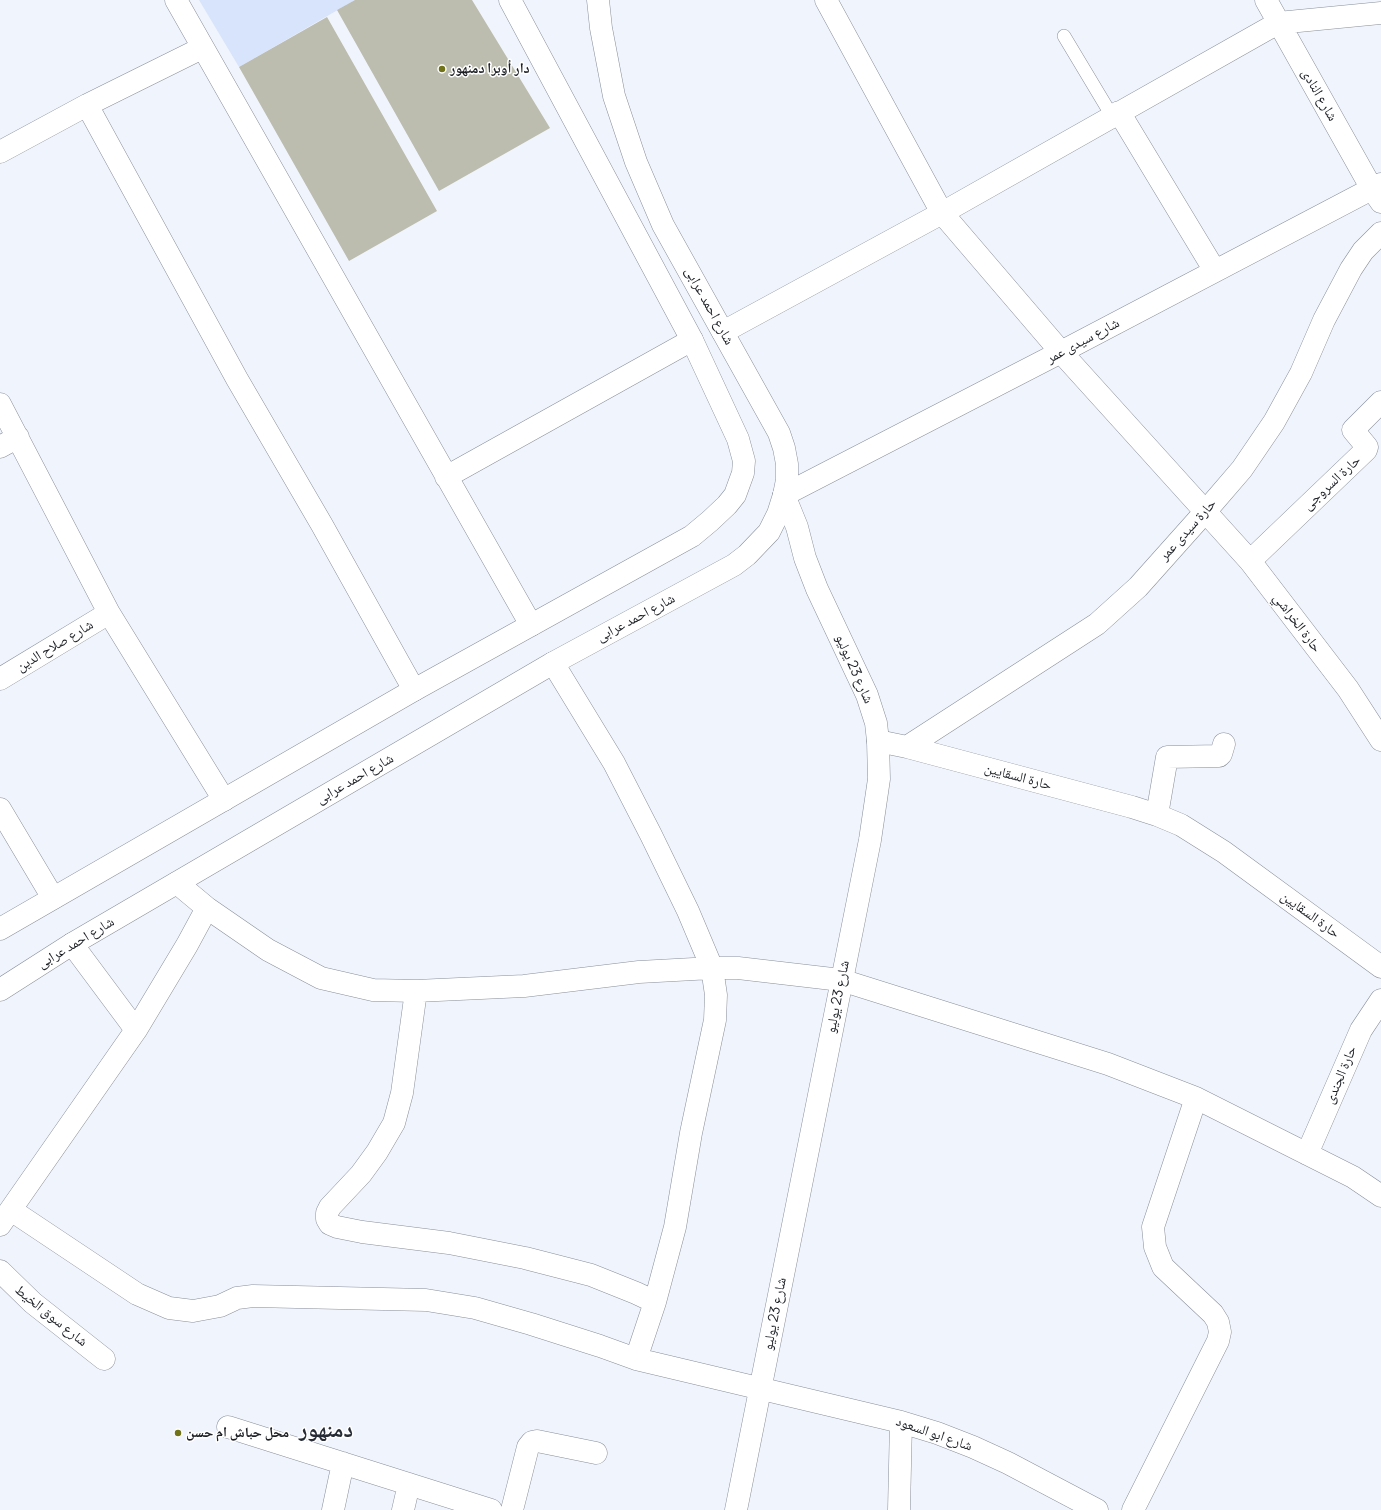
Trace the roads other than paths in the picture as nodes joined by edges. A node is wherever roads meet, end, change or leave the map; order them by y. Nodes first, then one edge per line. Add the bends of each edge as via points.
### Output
1 (176, 0) edge
2 (510, 0) edge
3 (598, 0) edge
4 (826, 0) edge
5 (1266, 0) edge
6 (1381, 13) edge
7 (1278, 24) junction
8 (1064, 36) dead end
9 (202, 48) junction
10 (87, 105) junction
11 (1116, 114) junction
12 (0, 152) edge
13 (1378, 192) edge
14 (942, 213) junction
15 (1381, 233) edge
16 (1215, 271) junction
17 (723, 332) junction
18 (692, 340) junction
19 (1062, 352) junction
20 (1381, 402) edge
21 (0, 404) edge
22 (9, 442) edge
23 (446, 477) junction
24 (784, 495) junction
25 (1205, 512) junction
26 (1250, 561) junction
27 (109, 614) junction
28 (531, 625) junction
29 (553, 663) junction
30 (0, 679) edge
31 (414, 690) junction
32 (1381, 740) edge
33 (878, 741) junction
34 (1224, 744) dead end
35 (908, 747) junction
36 (224, 800) junction
37 (0, 809) edge
38 (1157, 815) junction
39 (177, 883) junction
40 (53, 898) junction
41 (207, 908) junction
42 (0, 929) edge
43 (72, 944) junction
44 (1381, 967) edge
45 (712, 968) junction
46 (841, 980) junction
47 (0, 990) edge
48 (416, 991) junction
49 (1377, 1012) edge
50 (136, 1030) junction
51 (1196, 1098) junction
52 (1307, 1154) junction
53 (1381, 1196) edge
54 (5, 1217) edge
55 (0, 1271) edge
56 (655, 1302) junction
57 (104, 1359) dead end
58 (636, 1359) junction
59 (760, 1388) junction
60 (901, 1422) junction
61 (228, 1427) dead end
62 (596, 1453) dead end
63 (343, 1463) junction
64 (409, 1484) junction
65 (333, 1510) edge
66 (403, 1510) edge
67 (491, 1510) edge
68 (512, 1510) edge
69 (736, 1510) edge
70 (899, 1510) edge
71 (1097, 1510) edge
72 (1133, 1510) edge

1 - 9 street
2 - 18 street
3 - 17 street, شارع احمد عرابى via 614,96 636,162 664,225
4 - 14 street, حارة الخراشي
5 - 7 street, شارع النادى
6 - 7 street
7 - 11 street
7 - 13 street, شارع النادى
8 - 11 lane
9 - 10 street
9 - 23 street
10 - 12 street
10 - 31 street via 237,379
11 - 14 street
11 - 16 street
13 - 16 street, شارع سيدى عمر
14 - 17 street
14 - 19 street, حارة الخراشي
15 - 25 street, حارة سيدى عمر via 1363,251 1351,269 1324,320 1301,373 1274,422 1242,469
16 - 19 street, شارع سيدى عمر
17 - 24 street, شارع احمد عرابى via 779,433 787,464
18 - 23 street
18 - 28 street via 738,439 744,461 743,473 735,494 710,522 692,536
19 - 24 street, شارع سيدى عمر
19 - 25 street, حارة الخراشي
20 - 26 street, حارة السروجى via 1353,430 1367,447 1366,450
21 - 22 street
22 - 27 street
23 - 28 street
24 - 29 street, شارع احمد عرابى via 769,532 734,565
24 - 33 street, شارع 23 يوليو via 817,589 867,695 876,723
25 - 26 street, حارة الخراشي
25 - 35 street, حارة سيدى عمر via 1138,587 1096,624
26 - 32 street, حارة الخراشي via 1348,689
27 - 30 street, شارع صلاح الدين
27 - 36 street
28 - 31 street
29 - 39 street, شارع احمد عرابى
29 - 45 street via 614,763 652,835
31 - 36 street
33 - 35 street, حارة السقايين
33 - 46 street, شارع 23 يوليو via 879,779 874,817
34 - 38 street via 1219,756 1167,757
35 - 38 street, حارة السقايين
36 - 40 street
37 - 40 street
38 - 44 street, حارة السقايين via 1203,837
39 - 41 street
39 - 43 street, شارع احمد عرابى
40 - 42 street
41 - 48 street via 268,950 321,978 373,990
41 - 50 street
43 - 47 street, شارع احمد عرابى
43 - 50 street
45 - 46 street via 738,968
45 - 48 street via 638,972 524,986
45 - 56 street via 716,994 715,1020 691,1133 675,1227
46 - 51 street via 1108,1064
46 - 59 street, شارع 23 يوليو
48 - 56 street via 402,1093 394,1123 361,1174 330,1207 327,1219 330,1224 337,1228 449,1243 525,1258 591,1275
49 - 52 street, حارة الجندى via 1361,1030
50 - 54 street
51 - 52 street
51 - 72 street via 1153,1227 1155,1247 1163,1267 1213,1314 1220,1332 1218,1341
52 - 53 street via 1353,1177
54 - 58 street, شارع ابو السعود via 137,1294 169,1308 193,1311 253,1296 426,1300 475,1308
55 - 57 street, شارع سوق الخيط via 33,1303
56 - 58 street
58 - 59 street, شارع ابو السعود
59 - 60 street, شارع ابو السعود
59 - 69 street, شارع 23 يوليو
60 - 70 street
60 - 71 street, شارع ابو السعود via 973,1446
61 - 63 street
62 - 68 street via 532,1442 528,1447
63 - 64 street
63 - 65 street
64 - 66 street
64 - 67 street

